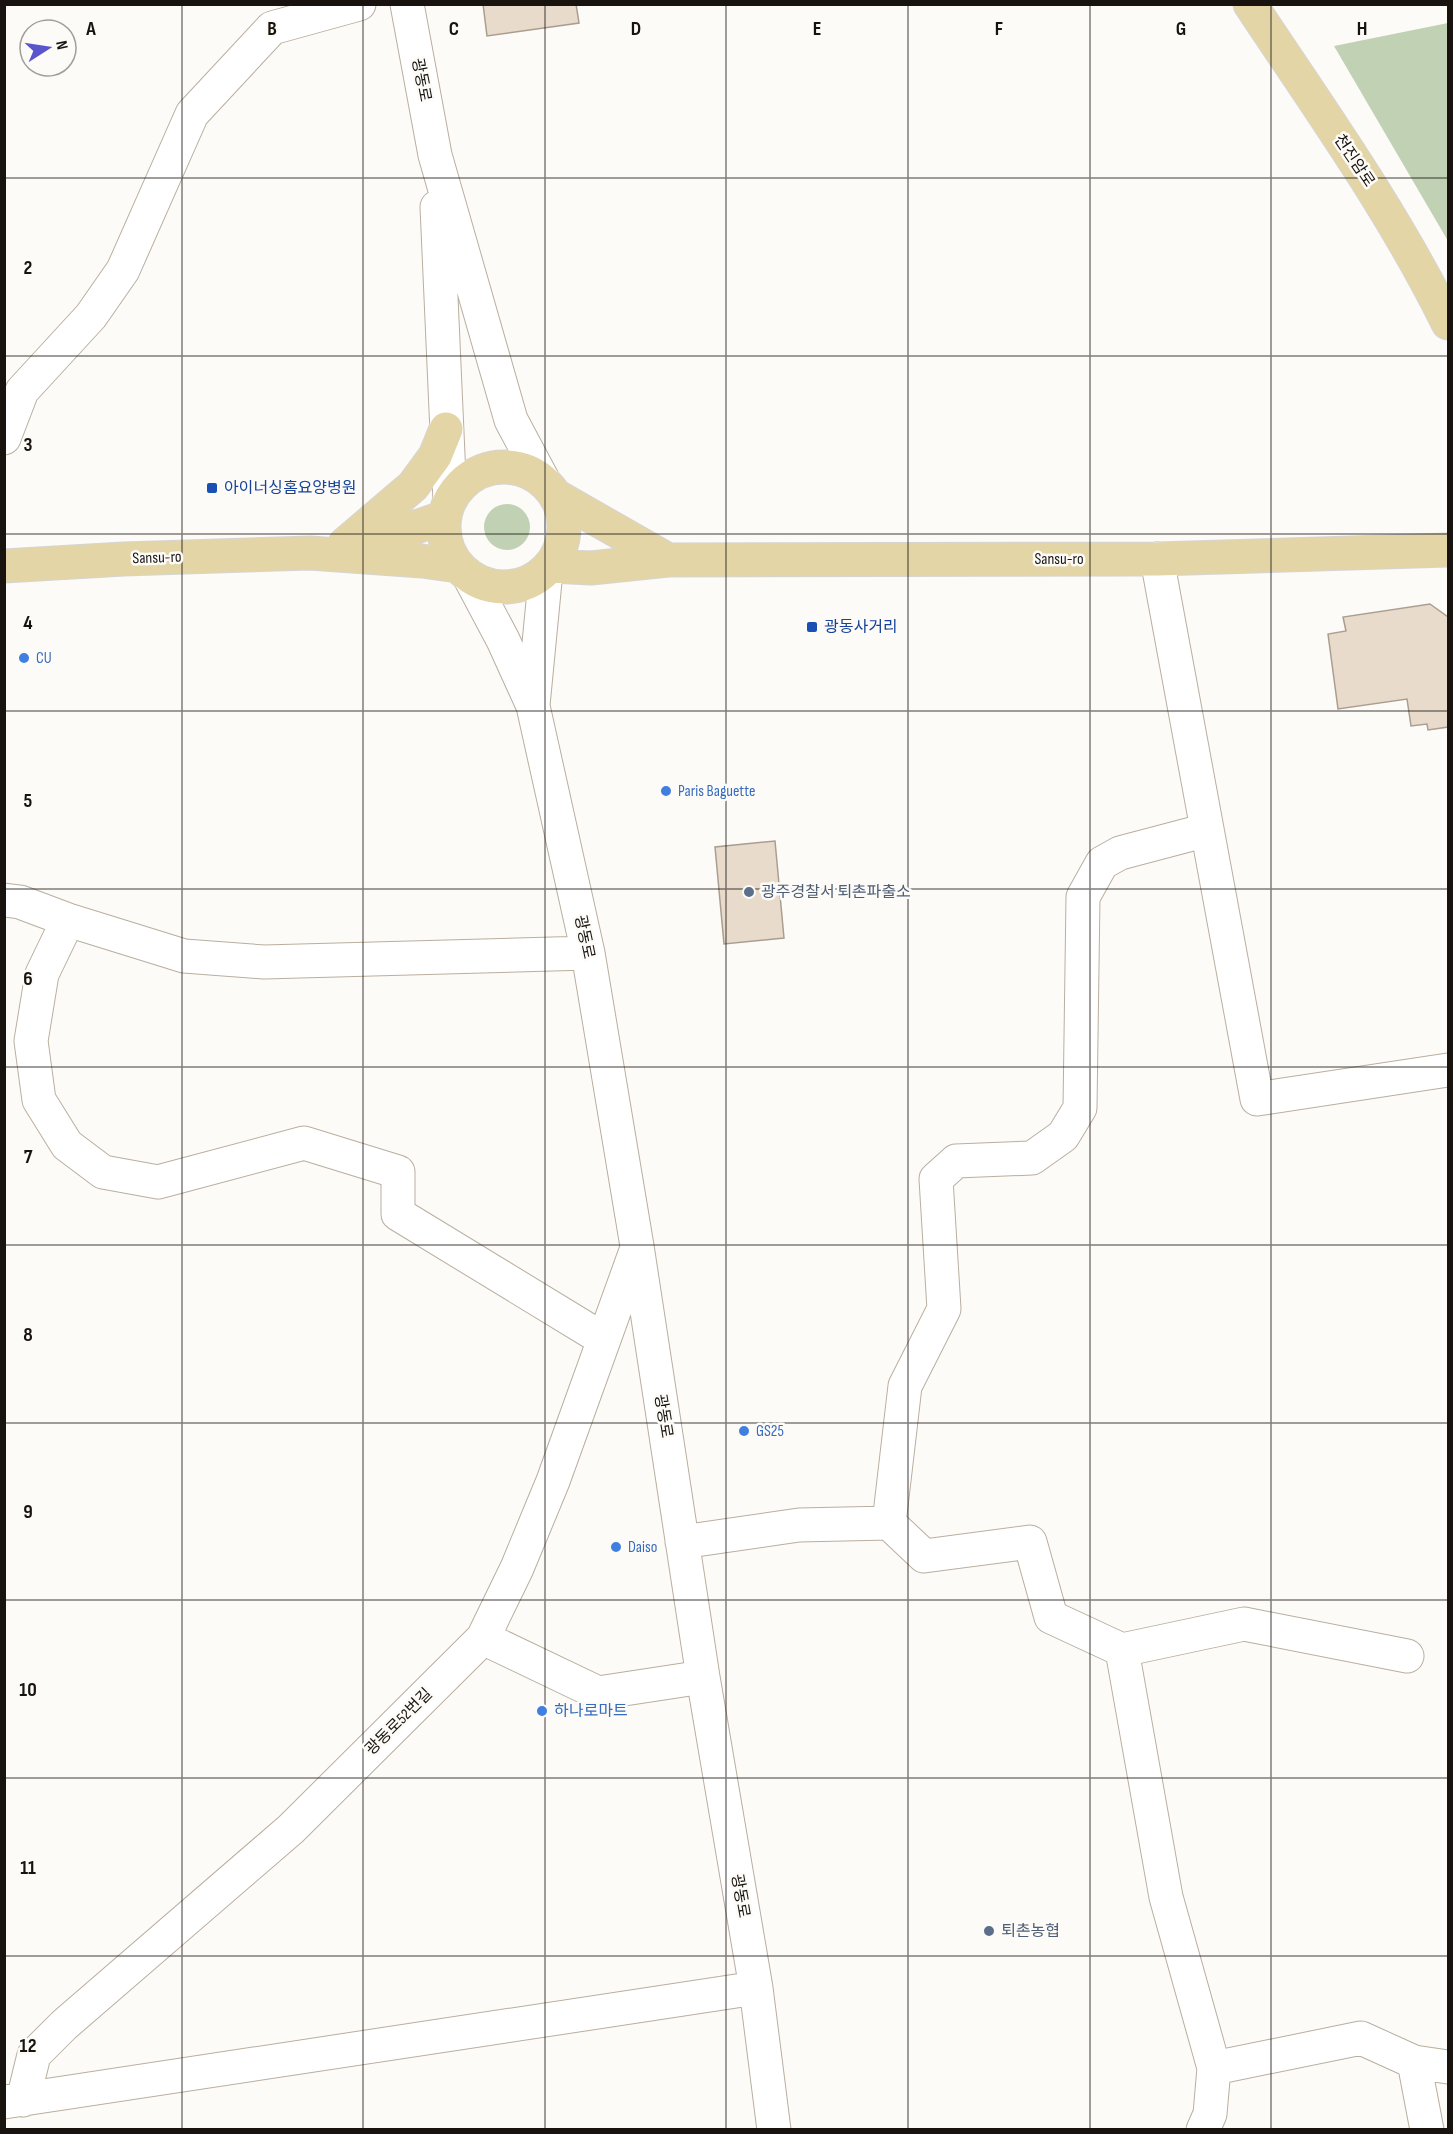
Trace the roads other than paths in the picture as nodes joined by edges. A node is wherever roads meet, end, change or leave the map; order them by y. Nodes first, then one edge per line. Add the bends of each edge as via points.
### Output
1 (359, 4) edge
2 (407, 4) edge
3 (1250, 4) edge
4 (435, 154) junction
5 (1449, 323) edge
6 (446, 429) junction
7 (4, 438) edge
8 (550, 489) junction
9 (447, 508) junction
10 (345, 544) junction
11 (1449, 550) edge
12 (310, 554) junction
13 (1157, 559) junction
14 (668, 560) junction
15 (4, 566) edge
16 (548, 568) junction
17 (463, 571) junction
18 (533, 706) junction
19 (1207, 830) junction
20 (4, 900) edge
21 (68, 920) junction
22 (588, 953) junction
23 (1449, 1070) edge
24 (637, 1246) junction
25 (603, 1339) junction
26 (889, 1523) junction
27 (682, 1542) junction
28 (483, 1638) junction
29 (1122, 1650) junction
30 (1407, 1656) dead end
31 (703, 1677) junction
32 (756, 1988) junction
33 (1414, 2062) junction
34 (1449, 2067) edge
35 (1214, 2068) junction
36 (14, 2101) edge
37 (774, 2130) edge
38 (1203, 2130) edge
39 (1427, 2130) edge

1 - 7 street via 272,28 192,114 123,270 91,316 22,391
2 - 4 street, 광동로
3 - 5 main road, 천진암로 via 1374,191
4 - 6 street
4 - 8 street via 511,420
6 - 9 street
6 - 10 main road via 435,456 413,486
8 - 9 main road via 528,471 492,468 461,485
8 - 14 main road
8 - 16 main road via 563,513 564,532 560,550
9 - 10 main road via 419,526
9 - 17 main road via 446,542
10 - 12 main road
11 - 13 main road, Sansu-ro
12 - 15 main road, Sansu-ro
12 - 17 main road via 422,561
13 - 14 main road, Sansu-ro
13 - 19 street
14 - 16 main road, Sansu-ro
16 - 17 main road via 529,582 509,587 488,585
16 - 18 street
17 - 18 street via 503,640
18 - 22 street, 광동로
19 - 23 street via 1257,1099
19 - 26 street via 1120,853 1102,863 1083,897 1080,1108 1064,1136 1032,1158 956,1161 936,1179 944,1308 905,1386
20 - 21 street
21 - 22 street via 184,956 264,962
21 - 25 street via 42,974 31,1041 39,1100 67,1145 103,1172 158,1182 304,1143 398,1172 398,1214
22 - 24 street, 광동로
24 - 25 street, 광동로52번길
24 - 27 street, 광동로
25 - 28 street, 광동로52번길 via 553,1481
26 - 27 street via 799,1525
26 - 29 street via 924,1556 1030,1542 1052,1617
27 - 31 street, 광동로
28 - 31 street via 598,1693
28 - 36 street, 광동로52번길 via 291,1829 56,2033 34,2055
29 - 30 street via 1244,1624
29 - 35 street via 1166,1897
31 - 32 street, 광동로
32 - 36 street
32 - 37 street, 광동로
33 - 34 street
33 - 35 street via 1361,2038
33 - 39 street
35 - 38 street via 1210,2114

